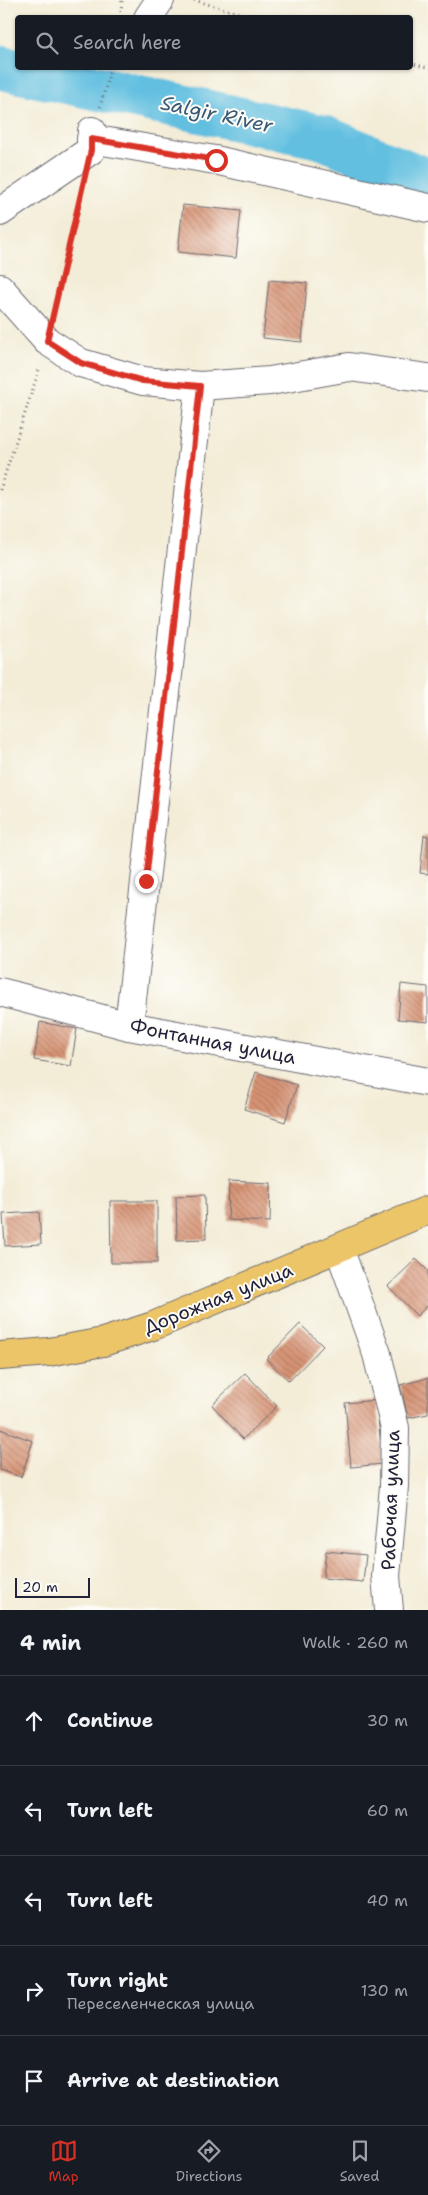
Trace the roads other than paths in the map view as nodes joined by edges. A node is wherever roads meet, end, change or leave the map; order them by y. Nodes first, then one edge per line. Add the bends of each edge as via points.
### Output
1 (160, 0) edge
2 (150, 15) edge
3 (428, 208) edge
4 (0, 212) edge
5 (0, 288) edge
6 (428, 378) edge
7 (200, 386) junction
8 (0, 992) edge
9 (129, 1026) junction
10 (428, 1082) edge
11 (428, 1210) edge
12 (339, 1248) junction
13 (0, 1356) edge
14 (389, 1610) edge

1 - 2 street
3 - 4 street via 216,160 91,140
5 - 7 street via 47,341 81,363 143,381
6 - 7 street via 349,367 270,381
7 - 9 street
8 - 9 street, Фонтанная улица
9 - 10 street, Фонтанная улица
11 - 12 main road, Дорожная улица
12 - 13 main road, Дорожная улица via 153,1326 103,1342 48,1352
12 - 14 street, Рабочая улица via 377,1354 395,1428 394,1486 386,1576

